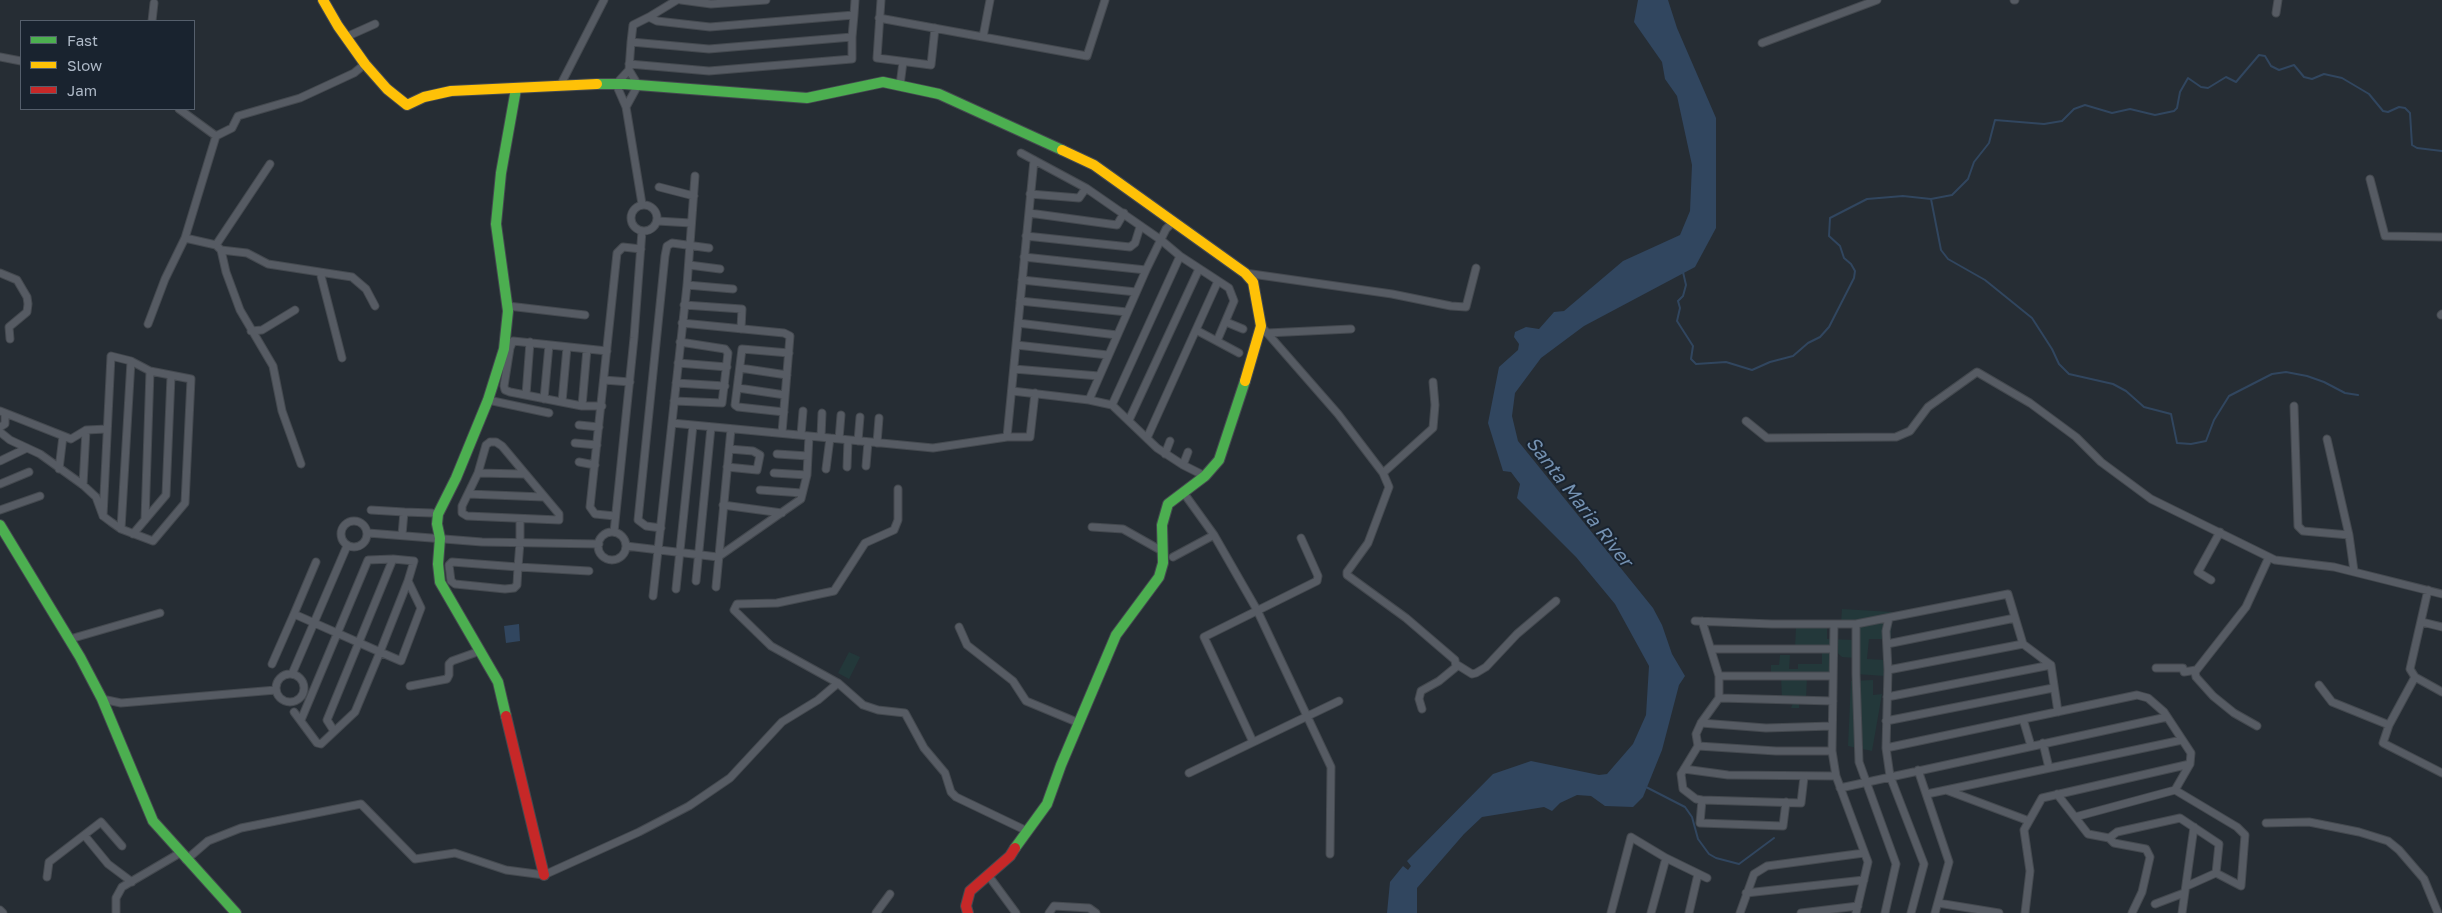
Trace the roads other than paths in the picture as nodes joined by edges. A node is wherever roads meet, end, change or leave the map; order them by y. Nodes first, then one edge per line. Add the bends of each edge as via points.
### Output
1 (323, 0) edge
2 (604, 0) edge
3 (679, 0) edge
4 (766, 0) edge
5 (855, 0) edge
6 (881, 0) edge
7 (990, 0) edge
8 (1106, 0) edge
9 (1877, 0) edge
10 (2278, 0) edge
11 (154, 3) dead end
12 (2276, 13) dead end
13 (854, 15) junction
14 (649, 17) junction
15 (879, 18) junction
16 (152, 20) edge
17 (375, 24) dead end
18 (935, 28) junction
19 (346, 37) junction
20 (852, 37) junction
21 (983, 37) junction
22 (632, 42) junction
23 (1762, 43) dead end
24 (0, 57) edge
25 (20, 61) edge
26 (903, 62) junction
27 (365, 64) junction
28 (629, 67) junction
29 (561, 84) junction
30 (616, 84) junction
31 (638, 85) junction
32 (900, 85) junction
33 (516, 89) junction
34 (626, 107) junction
35 (180, 110) edge
36 (216, 136) junction
37 (1021, 153) dead end
38 (1034, 160) junction
39 (270, 164) dead end
40 (696, 176) dead end
41 (2370, 179) dead end
42 (660, 187) dead end
43 (1086, 188) junction
44 (1030, 194) junction
45 (694, 196) junction
46 (642, 204) junction
47 (1029, 213) junction
48 (1124, 213) junction
49 (657, 221) junction
50 (1173, 222) junction
51 (691, 223) junction
52 (1140, 226) junction
53 (642, 231) junction
54 (1026, 236) junction
55 (2442, 236) edge
56 (185, 238) junction
57 (1161, 240) junction
58 (689, 245) junction
59 (219, 248) junction
60 (709, 248) dead end
61 (641, 249) junction
62 (1024, 256) junction
63 (1180, 256) junction
64 (688, 265) junction
65 (1476, 268) dead end
66 (720, 269) dead end
67 (1199, 269) junction
68 (1146, 270) junction
69 (320, 272) junction
70 (0, 273) edge
71 (1245, 274) junction
72 (1022, 280) junction
73 (1218, 281) junction
74 (687, 285) junction
75 (733, 289) dead end
76 (1136, 292) junction
77 (1020, 301) junction
78 (684, 305) junction
79 (374, 306) dead end
80 (508, 306) junction
81 (295, 310) dead end
82 (1127, 312) junction
83 (585, 315) dead end
84 (1018, 322) junction
85 (1226, 322) junction
86 (682, 323) junction
87 (148, 324) dead end
88 (741, 329) junction
89 (1243, 329) dead end
90 (1264, 329) junction
91 (1352, 329) dead end
92 (1196, 330) junction
93 (251, 331) junction
94 (1117, 335) junction
95 (10, 339) dead end
96 (1218, 341) junction
97 (530, 342) junction
98 (680, 342) junction
99 (549, 345) junction
100 (1016, 345) junction
101 (567, 347) junction
102 (587, 349) junction
103 (607, 351) junction
104 (789, 353) junction
105 (1239, 353) dead end
106 (1108, 355) junction
107 (342, 358) dead end
108 (131, 361) junction
109 (678, 363) junction
110 (727, 368) junction
111 (740, 368) junction
112 (1014, 369) junction
113 (150, 371) junction
114 (787, 375) junction
115 (171, 376) junction
116 (1099, 376) junction
117 (604, 380) junction
118 (630, 382) junction
119 (1433, 382) dead end
120 (676, 384) junction
121 (725, 386) junction
122 (738, 388) junction
123 (1012, 391) junction
124 (1035, 393) junction
125 (526, 394) junction
126 (785, 395) junction
127 (544, 398) junction
128 (488, 400) junction
129 (1089, 400) junction
130 (674, 401) junction
131 (562, 402) junction
132 (582, 406) junction
133 (602, 406) junction
134 (1112, 406) junction
135 (2294, 406) dead end
136 (803, 411) dead end
137 (3, 412) edge
138 (784, 412) junction
139 (549, 413) dead end
140 (822, 413) dead end
141 (841, 415) dead end
142 (860, 417) dead end
143 (879, 418) dead end
144 (1129, 420) junction
145 (1746, 421) dead end
146 (672, 423) junction
147 (579, 425) dead end
148 (692, 425) junction
149 (0, 427) edge
150 (599, 427) junction
151 (710, 427) junction
152 (107, 429) junction
153 (731, 429) junction
154 (86, 430) junction
155 (782, 433) junction
156 (1, 435) edge
157 (800, 435) junction
158 (63, 436) junction
159 (809, 436) junction
160 (820, 437) junction
161 (1007, 437) junction
162 (830, 438) junction
163 (1147, 438) junction
164 (839, 439) junction
165 (2327, 439) dead end
166 (848, 440) junction
167 (858, 441) junction
168 (1170, 441) dead end
169 (868, 442) junction
170 (575, 443) dead end
171 (877, 443) junction
172 (597, 445) junction
173 (27, 448) junction
174 (729, 449) junction
175 (1188, 452) dead end
176 (777, 454) dead end
177 (1165, 454) junction
178 (808, 456) junction
179 (0, 461) edge
180 (579, 462) dead end
181 (301, 464) dead end
182 (595, 464) junction
183 (1183, 465) junction
184 (866, 466) dead end
185 (727, 467) junction
186 (847, 467) dead end
187 (59, 469) junction
188 (826, 469) dead end
189 (29, 472) dead end
190 (774, 472) dead end
191 (478, 473) junction
192 (1382, 473) junction
193 (523, 474) junction
194 (807, 475) junction
195 (1205, 476) junction
196 (0, 484) edge
197 (83, 485) junction
198 (898, 489) dead end
199 (760, 490) dead end
200 (1183, 492) junction
201 (802, 493) junction
202 (468, 494) junction
203 (40, 496) dead end
204 (543, 497) junction
205 (723, 506) junction
206 (0, 510) edge
207 (371, 510) dead end
208 (404, 512) junction
209 (782, 513) junction
210 (432, 514) dead end
211 (103, 516) junction
212 (615, 516) junction
213 (520, 519) junction
214 (145, 520) junction
215 (0, 525) edge
216 (1092, 527) dead end
217 (661, 528) junction
218 (121, 529) junction
219 (614, 532) junction
220 (2220, 532) junction
221 (368, 533) junction
222 (133, 534) junction
223 (402, 535) junction
224 (1214, 535) junction
225 (2349, 535) junction
226 (440, 538) junction
227 (1300, 538) dead end
228 (520, 542) junction
229 (599, 544) junction
230 (347, 546) junction
231 (626, 546) junction
232 (658, 551) junction
233 (1162, 551) junction
234 (681, 553) junction
235 (698, 556) junction
236 (718, 557) junction
237 (1173, 557) dead end
238 (2269, 557) junction
239 (393, 559) junction
240 (316, 562) dead end
241 (518, 567) junction
242 (589, 570) dead end
243 (2354, 571) junction
244 (2211, 580) dead end
245 (408, 581) junction
246 (696, 581) dead end
247 (716, 587) dead end
248 (676, 589) dead end
249 (2428, 590) junction
250 (2442, 594) edge
251 (653, 596) dead end
252 (1556, 601) dead end
253 (1257, 610) junction
254 (160, 612) dead end
255 (294, 614) junction
256 (1889, 618) junction
257 (2015, 618) junction
258 (2422, 622) junction
259 (314, 623) junction
260 (1834, 624) junction
261 (1856, 624) junction
262 (2442, 626) edge
263 (959, 627) dead end
264 (338, 633) junction
265 (70, 639) junction
266 (358, 642) junction
267 (1887, 644) junction
268 (2023, 644) junction
269 (1711, 649) junction
270 (1833, 649) junction
271 (480, 651) junction
272 (380, 652) junction
273 (272, 664) dead end
274 (1456, 664) junction
275 (2051, 665) junction
276 (2156, 668) dead end
277 (1888, 670) junction
278 (2196, 670) junction
279 (292, 674) junction
280 (1719, 676) junction
281 (1833, 676) junction
282 (2415, 677) junction
283 (838, 683) junction
284 (2319, 685) dead end
285 (410, 686) dead end
286 (2053, 688) junction
287 (276, 690) junction
288 (2442, 692) edge
289 (1887, 697) junction
290 (1719, 698) junction
291 (102, 700) junction
292 (1833, 700) junction
293 (1339, 701) dead end
294 (121, 703) junction
295 (1422, 709) dead end
296 (294, 712) dead end
297 (2058, 712) junction
298 (108, 714) junction
299 (1307, 716) junction
300 (2167, 717) junction
301 (2023, 719) junction
302 (301, 720) junction
303 (1886, 721) junction
304 (1079, 723) junction
305 (1701, 723) junction
306 (2389, 725) junction
307 (1832, 726) junction
308 (2257, 726) dead end
309 (334, 731) junction
310 (2182, 740) junction
311 (1253, 742) junction
312 (2043, 743) junction
313 (1698, 746) junction
314 (2031, 746) junction
315 (1886, 748) junction
316 (1832, 751) junction
317 (2190, 764) junction
318 (2049, 768) junction
319 (1684, 769) junction
320 (1918, 770) junction
321 (1189, 773) dead end
322 (2442, 773) edge
323 (1836, 776) junction
324 (1890, 776) junction
325 (1804, 778) junction
326 (1865, 782) junction
327 (1840, 788) junction
328 (1946, 790) junction
329 (2175, 790) junction
330 (1926, 794) junction
331 (2057, 794) junction
332 (1702, 800) junction
333 (1786, 802) junction
334 (2075, 816) junction
335 (2029, 821) junction
336 (2266, 823) dead end
337 (2194, 827) junction
338 (1027, 831) junction
339 (85, 836) junction
340 (2109, 838) junction
341 (122, 846) dead end
342 (1864, 853) junction
343 (1330, 854) dead end
344 (183, 857) junction
345 (1666, 858) junction
346 (2216, 872) junction
347 (1698, 874) junction
348 (544, 875) junction
349 (988, 875) junction
350 (47, 877) dead end
351 (1707, 878) dead end
352 (1864, 880) junction
353 (132, 882) junction
354 (2186, 889) junction
355 (1746, 893) junction
356 (890, 894) dead end
357 (1938, 903) junction
358 (2156, 904) dead end
359 (1857, 909) edge
360 (0, 910) edge
361 (3, 913) edge
362 (116, 913) edge
363 (236, 913) edge
364 (876, 913) edge
365 (968, 913) edge
366 (1016, 913) edge
367 (1049, 913) edge
368 (1096, 913) edge
369 (1611, 913) edge
370 (1651, 913) edge
371 (1689, 913) edge
372 (1740, 913) edge
373 (1801, 913) edge
374 (1885, 913) edge
375 (1911, 913) edge
376 (1935, 913) edge
377 (1999, 913) edge
378 (2025, 913) edge
379 (2132, 913) edge
380 (2182, 913) edge
381 (2438, 913) edge

1 - 19 street
2 - 29 street
3 - 4 street via 711,4
3 - 14 street
5 - 13 street
6 - 15 street
7 - 21 street
8 - 21 street via 1087,56
9 - 23 street
10 - 12 street
11 - 16 street
13 - 14 street via 710,27 657,21
13 - 20 street
14 - 22 street via 633,24
15 - 18 street
15 - 26 street via 877,58
17 - 19 street
18 - 21 street
18 - 26 street via 931,64
19 - 27 street
20 - 22 street via 709,49
20 - 28 street via 852,59 709,71
22 - 28 street
24 - 25 street
26 - 32 street
27 - 33 street via 387,89 407,104 451,91
27 - 36 street via 354,73 300,98 238,116 232,128
28 - 30 street
28 - 31 street
29 - 30 street
29 - 33 street
30 - 31 street
30 - 34 street
31 - 32 street via 807,98 883,82
31 - 34 street
32 - 50 street via 940,94 1094,164
33 - 80 street via 501,173 496,224
34 - 46 street
35 - 36 street
36 - 56 street
37 - 38 street
38 - 43 street
38 - 44 street
39 - 59 street
40 - 45 street
41 - 55 street via 2384,236
42 - 45 street
43 - 44 street via 1079,198
43 - 48 street
44 - 47 street
45 - 51 street
46 - 49 street via 654,209
46 - 53 street via 630,218 632,224
47 - 48 street via 1117,225
47 - 54 street
48 - 52 street
49 - 51 street
49 - 53 street via 654,227
50 - 57 street
50 - 71 street
51 - 58 street
52 - 54 street via 1135,243 1130,247
52 - 57 street
53 - 61 street
54 - 62 street
56 - 59 street
56 - 87 street
57 - 63 street
57 - 68 street
58 - 60 street
58 - 64 street
58 - 217 street via 667,246 638,520 646,526
59 - 69 street via 247,253 268,264
59 - 93 street via 240,310
61 - 103 street via 623,247 617,253
61 - 118 street
62 - 68 street
62 - 72 street
63 - 67 street
63 - 134 street
64 - 66 street
64 - 74 street
65 - 71 street via 1466,307
67 - 73 street
67 - 144 street
68 - 76 street
69 - 79 street via 352,277 366,288
69 - 107 street
70 - 95 street via 17,280 27,297 28,312 9,327
71 - 90 street via 1255,286
72 - 76 street
72 - 77 street
73 - 85 street via 1234,296
73 - 92 street
74 - 75 street
74 - 78 street
76 - 82 street
77 - 82 street
77 - 84 street
78 - 86 street
78 - 88 street via 742,309
80 - 83 street
80 - 128 street via 504,349
81 - 93 street via 262,330
82 - 94 street
84 - 94 street
84 - 100 street
85 - 89 street
85 - 96 street
86 - 88 street
86 - 98 street
88 - 104 street via 788,334
90 - 91 street
90 - 192 street via 1338,414
90 - 195 street via 1219,460
92 - 96 street
92 - 163 street
93 - 181 street via 273,366 282,411
94 - 106 street
96 - 105 street
97 - 99 street
97 - 125 street
97 - 125 street via 513,341 504,386 510,392
98 - 109 street
98 - 110 street via 725,348
99 - 101 street
99 - 127 street
100 - 106 street
100 - 112 street
101 - 102 street
101 - 131 street
102 - 103 street
102 - 132 street
103 - 117 street
104 - 111 street via 742,349
104 - 114 street
106 - 116 street
108 - 113 street
108 - 152 street via 111,356
108 - 218 street
109 - 110 street
109 - 120 street
110 - 121 street
111 - 114 street
111 - 122 street
112 - 116 street
112 - 123 street
113 - 115 street
113 - 214 street
114 - 126 street
115 - 214 street via 166,495
115 - 222 street via 191,379 185,503 153,541
116 - 129 street
117 - 118 street
117 - 133 street
118 - 212 street
119 - 192 street via 1433,428
120 - 121 street
120 - 130 street
121 - 130 street via 722,404
122 - 126 street
122 - 138 street via 736,407
123 - 124 street
123 - 161 street
124 - 129 street
124 - 161 street via 1030,437
125 - 127 street
126 - 138 street
127 - 131 street
128 - 139 street
128 - 226 street via 438,514
129 - 134 street
130 - 146 street
131 - 132 street
132 - 133 street
133 - 150 street
134 - 144 street
135 - 225 street via 2298,526 2303,531
136 - 157 street
137 - 149 street via 5,424
137 - 158 street
138 - 155 street
140 - 160 street
141 - 164 street
142 - 167 street
143 - 171 street
144 - 163 street
145 - 220 street via 1767,438 1896,437 1910,432 1928,407 1977,372 2030,402 2150,499
146 - 148 street
146 - 217 street
147 - 150 street
148 - 151 street
148 - 234 street
150 - 172 street
151 - 153 street
151 - 235 street
152 - 154 street
152 - 211 street
153 - 155 street
153 - 174 street
154 - 158 street via 76,438
154 - 197 street
155 - 157 street
156 - 173 street
157 - 159 street
158 - 187 street
159 - 160 street
159 - 178 street
160 - 162 street
161 - 171 street via 933,448
162 - 164 street
162 - 188 street
163 - 177 street
164 - 166 street
165 - 225 street
166 - 167 street
166 - 186 street
167 - 169 street
168 - 177 street
169 - 171 street
169 - 184 street
170 - 172 street
172 - 182 street
173 - 179 street
173 - 187 street
174 - 185 street
174 - 185 street via 753,451 760,456 757,470
175 - 183 street
176 - 178 street
177 - 183 street
178 - 194 street
180 - 182 street
182 - 212 street via 591,511
183 - 195 street
185 - 205 street
187 - 197 street
189 - 196 street
190 - 194 street
191 - 193 street
191 - 193 street via 486,445 496,442
191 - 202 street
192 - 274 street via 1389,489 1368,543 1347,576 1406,618
193 - 204 street
194 - 201 street
195 - 200 street
197 - 211 street via 96,497
198 - 283 street via 898,520 894,530 865,543 834,591 777,604 737,604 734,610 771,646
199 - 201 street
200 - 224 street
200 - 233 street via 1168,504 1162,525
201 - 209 street via 801,499
202 - 204 street
202 - 213 street via 462,506 462,513 467,516
203 - 206 street
204 - 213 street via 559,514 559,520
205 - 209 street
205 - 236 street
207 - 208 street
208 - 210 street
208 - 223 street
209 - 236 street
211 - 218 street
212 - 219 street
213 - 228 street
214 - 222 street
215 - 265 street
216 - 233 street via 1123,529
217 - 232 street
218 - 222 street
219 - 229 street via 604,535
219 - 231 street via 625,539
220 - 238 street
220 - 244 street via 2198,572
221 - 223 street
221 - 230 street via 359,547
221 - 230 street via 366,527 356,521 344,525 341,536
223 - 226 street
224 - 237 street
224 - 253 street
225 - 243 street
226 - 228 street
226 - 271 street via 440,582
227 - 253 street via 1318,579
228 - 229 street
228 - 241 street
229 - 231 street via 603,556 615,560 621,557
230 - 259 street
231 - 232 street
232 - 234 street
232 - 251 street
233 - 304 street via 1164,563 1159,577 1116,635
234 - 235 street
234 - 248 street
235 - 236 street
235 - 246 street
236 - 247 street
238 - 243 street
238 - 278 street via 2246,607
239 - 245 street via 414,562
239 - 264 street via 368,560
239 - 266 street
240 - 255 street
241 - 241 street via 452,562 448,568 449,577 455,584 505,589 517,585
241 - 242 street
243 - 249 street
245 - 272 street
245 - 272 street via 421,608 401,661
249 - 250 street
249 - 258 street
252 - 274 street via 1516,634 1486,668 1472,674
253 - 299 street
253 - 311 street via 1206,634 1204,639
254 - 265 street
255 - 259 street
255 - 273 street
256 - 257 street via 2008,594
256 - 261 street
256 - 267 street
257 - 267 street
257 - 268 street
258 - 262 street
258 - 282 street via 2410,669
259 - 264 street
259 - 279 street
260 - 261 street
260 - 269 street via 1698,621
260 - 270 street
261 - 326 street via 1859,762
263 - 304 street via 967,645 1013,681 1026,701
264 - 266 street
264 - 302 street
265 - 291 street
266 - 272 street
266 - 309 street via 327,720
267 - 277 street
268 - 275 street
268 - 277 street
269 - 270 street
269 - 280 street
270 - 281 street
271 - 285 street via 449,664 447,679
271 - 348 street via 498,682
272 - 309 street via 355,712
274 - 295 street via 1439,681 1421,691
275 - 286 street
275 - 289 street
276 - 278 street via 2183,668 2184,672
277 - 289 street
278 - 308 street via 2196,677 2213,696
279 - 287 street via 280,678
279 - 287 street via 298,677 304,689 296,700 284,700
280 - 281 street
280 - 290 street
281 - 292 street
282 - 288 street
282 - 306 street
283 - 338 street via 863,705 905,713 924,748 945,774 956,797
283 - 348 street via 818,700 782,722 730,778 688,806 640,832
284 - 306 street via 2332,702
286 - 297 street
286 - 303 street
287 - 294 street
289 - 303 street
290 - 292 street
290 - 305 street
291 - 294 street
291 - 298 street
292 - 307 street
293 - 299 street
294 - 298 street
296 - 302 street
297 - 300 street via 2137,695 2148,698
297 - 301 street
298 - 344 street via 153,821
299 - 311 street
299 - 343 street via 1331,768
300 - 310 street
300 - 312 street
301 - 314 street
301 - 315 street
302 - 309 street via 318,744
303 - 315 street
304 - 338 street via 1047,804
305 - 307 street via 1766,728
305 - 313 street via 1696,734
306 - 322 street via 2383,743
307 - 316 street
310 - 317 street via 2191,753
310 - 318 street
311 - 321 street
312 - 314 street
312 - 318 street
313 - 316 street
313 - 319 street
314 - 320 street
315 - 324 street
316 - 323 street
317 - 329 street
317 - 331 street
318 - 328 street
319 - 325 street
319 - 332 street via 1681,774 1683,789
320 - 324 street
320 - 330 street
323 - 325 street
323 - 327 street
324 - 326 street
324 - 375 street via 1924,864
325 - 333 street via 1801,803
326 - 327 street
326 - 374 street via 1896,864
327 - 342 street
328 - 330 street
328 - 335 street
329 - 334 street
329 - 346 street via 2245,835 2241,886
330 - 357 street via 1949,862
331 - 334 street
331 - 335 street via 2042,798
332 - 333 street
332 - 333 street via 1700,822 1783,826
334 - 340 street via 2088,834
335 - 378 street via 2024,830 2030,870
336 - 381 street via 2309,822 2388,841 2424,879
337 - 340 street via 2180,818 2117,832
337 - 346 street via 2219,844
337 - 354 street
338 - 349 street via 1010,856
339 - 341 street via 101,822
339 - 350 street via 49,862
339 - 353 street via 108,864
340 - 379 street via 2114,843 2146,849 2150,857 2142,892
342 - 352 street via 1868,862
342 - 355 street via 1767,866 1754,874
344 - 348 street via 208,841 241,828 361,804 415,859 455,853 506,870
344 - 353 street
344 - 363 street
345 - 347 street
345 - 369 street via 1631,837
345 - 370 street
346 - 354 street
347 - 351 street
347 - 371 street
349 - 365 street via 970,891 966,906
349 - 366 street
352 - 355 street
352 - 359 street
353 - 362 street via 122,887 116,898
354 - 358 street
354 - 380 street
355 - 372 street
356 - 364 street
357 - 376 street
357 - 377 street
359 - 373 street
360 - 361 street
367 - 368 street via 1054,906 1089,908

